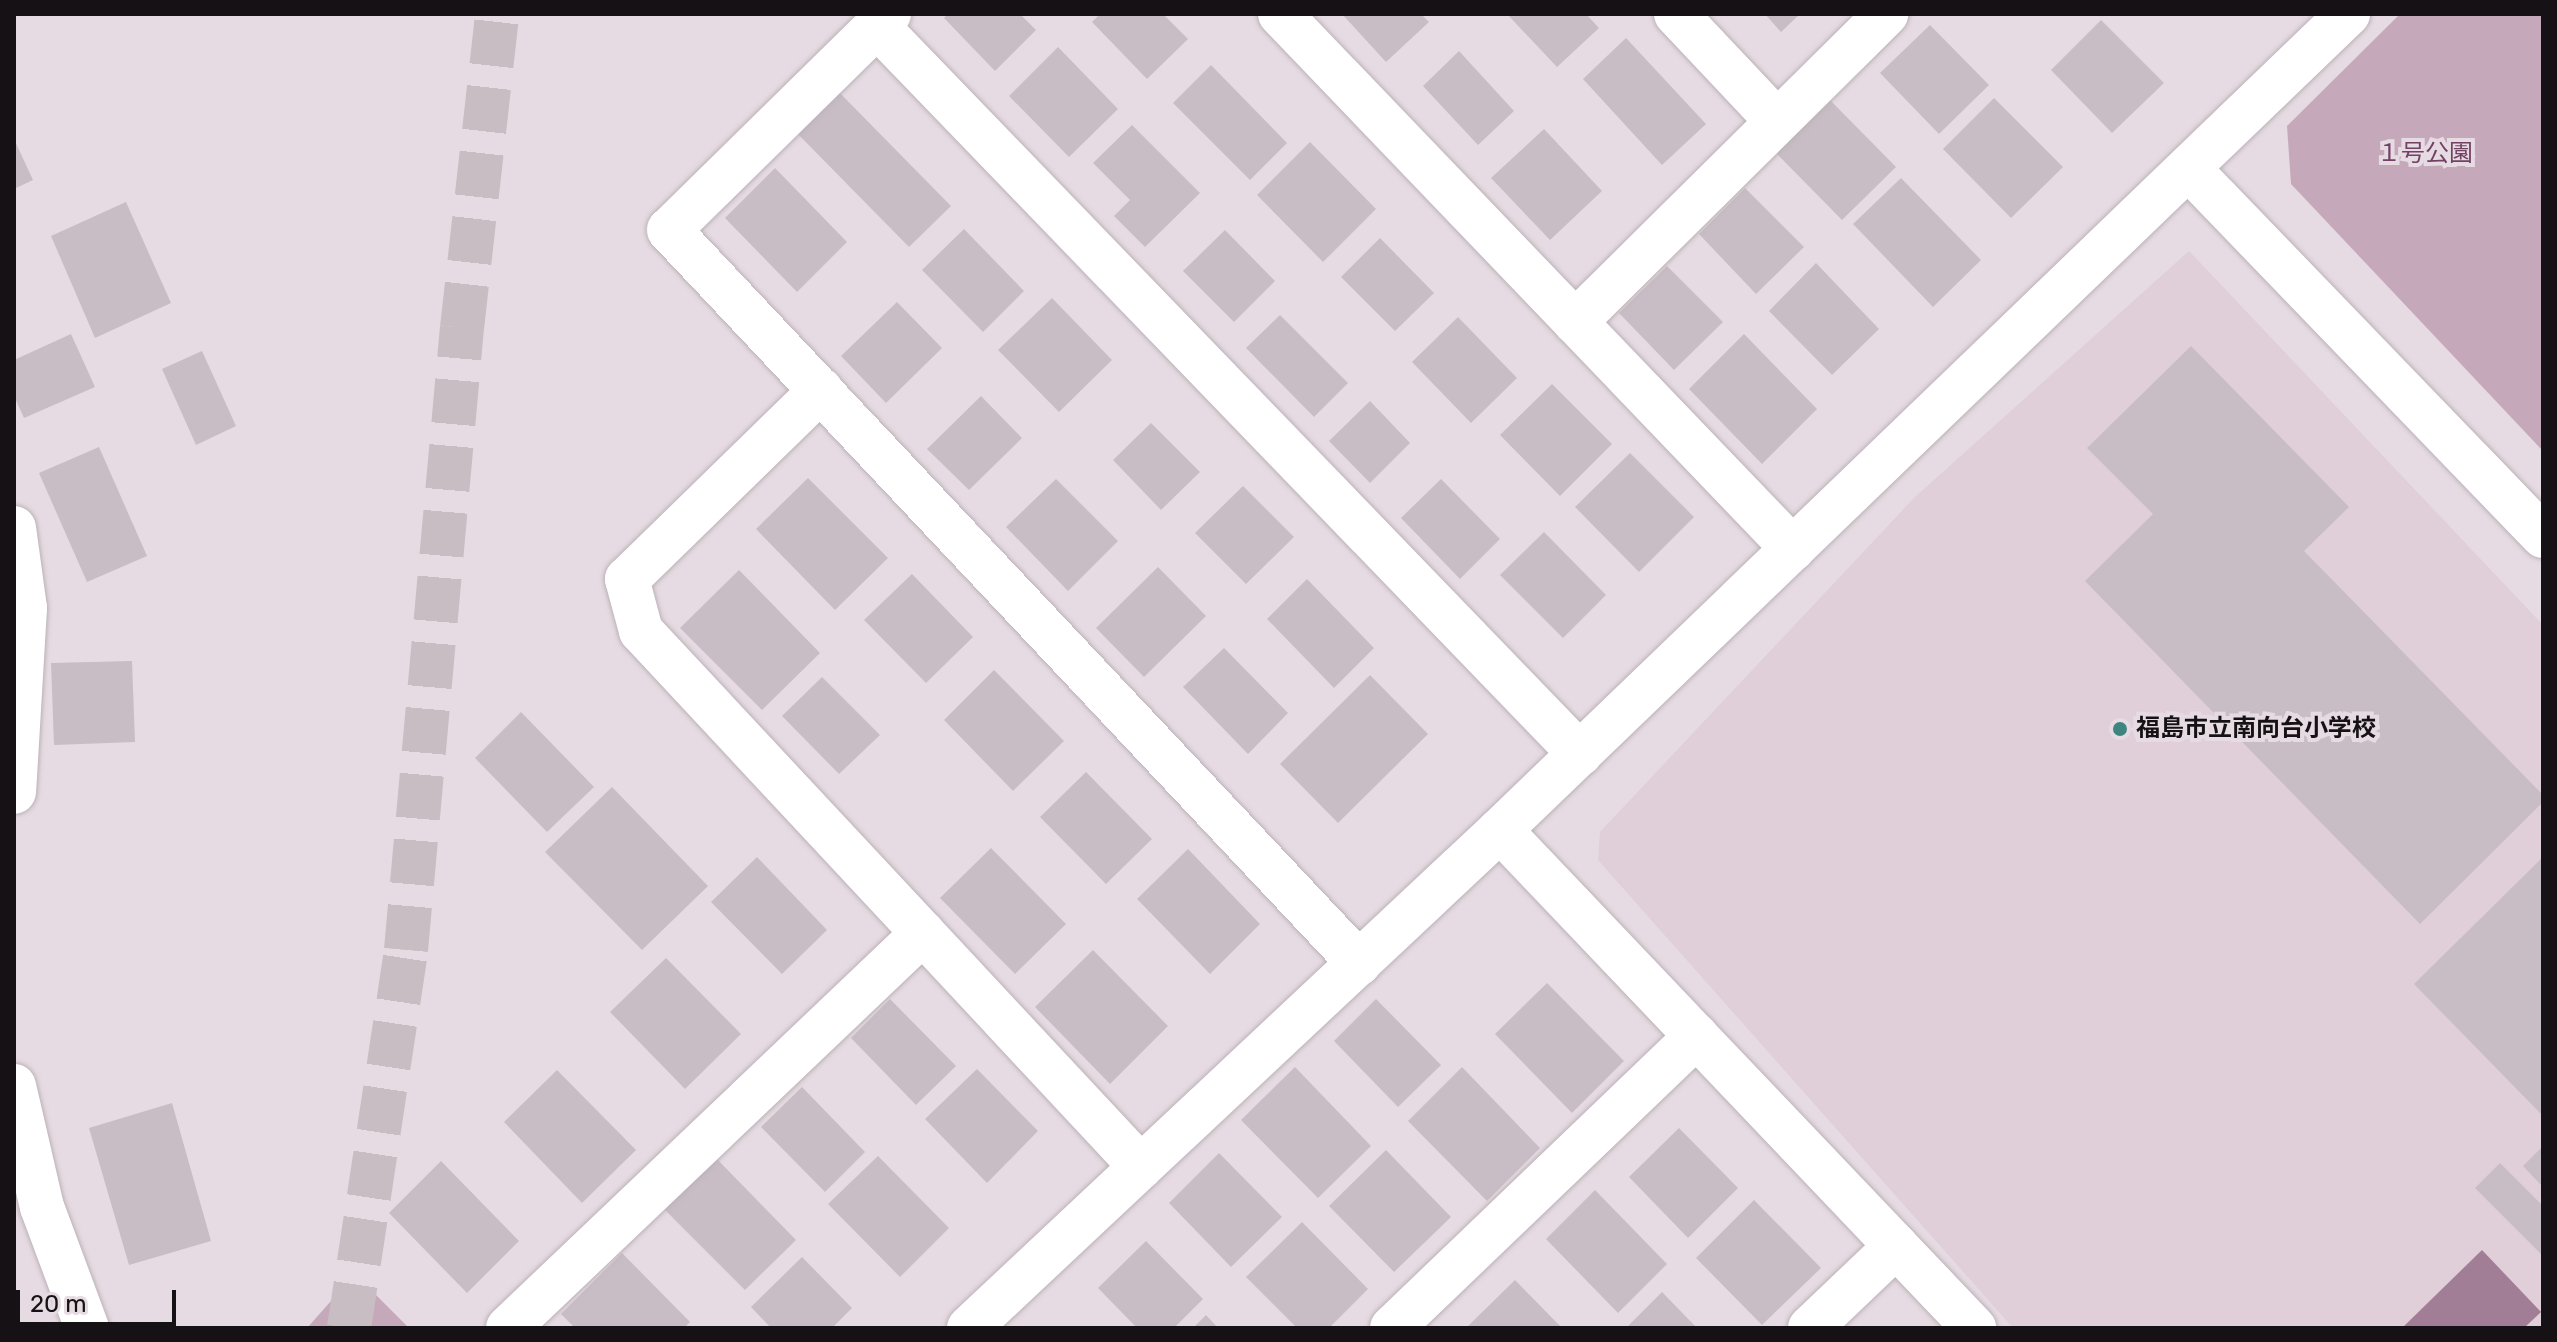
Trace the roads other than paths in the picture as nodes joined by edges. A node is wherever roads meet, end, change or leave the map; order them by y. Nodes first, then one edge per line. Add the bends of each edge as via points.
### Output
1 (1280, 14) edge
2 (1676, 14) edge
3 (1886, 14) edge
4 (2348, 14) edge
5 (883, 20) edge
6 (1777, 121) junction
7 (2189, 169) junction
8 (1575, 322) junction
9 (821, 390) junction
10 (14, 528) edge
11 (2543, 536) edge
12 (1793, 549) junction
13 (16, 729) edge
14 (1580, 754) junction
15 (14, 792) edge
16 (1500, 830) junction
17 (923, 933) junction
18 (1359, 963) junction
19 (1696, 1036) junction
20 (14, 1086) edge
21 (1141, 1167) junction
22 (1896, 1246) junction
23 (87, 1328) edge
24 (508, 1328) edge
25 (969, 1328) edge
26 (1392, 1328) edge
27 (1810, 1328) edge
28 (1974, 1328) edge

1 - 8 street
2 - 6 street
3 - 6 street
4 - 7 street
5 - 9 street via 669,230
5 - 14 street
6 - 8 street
7 - 11 street
7 - 12 street
8 - 12 street
9 - 17 street via 627,579 641,631
9 - 18 street
10 - 13 street via 25,608
12 - 14 street
13 - 15 street
14 - 16 street
16 - 18 street
16 - 19 street
17 - 21 street
17 - 24 street
18 - 21 street
19 - 22 street
19 - 26 street
20 - 23 street via 42,1207
21 - 25 street
22 - 27 street
22 - 28 street

